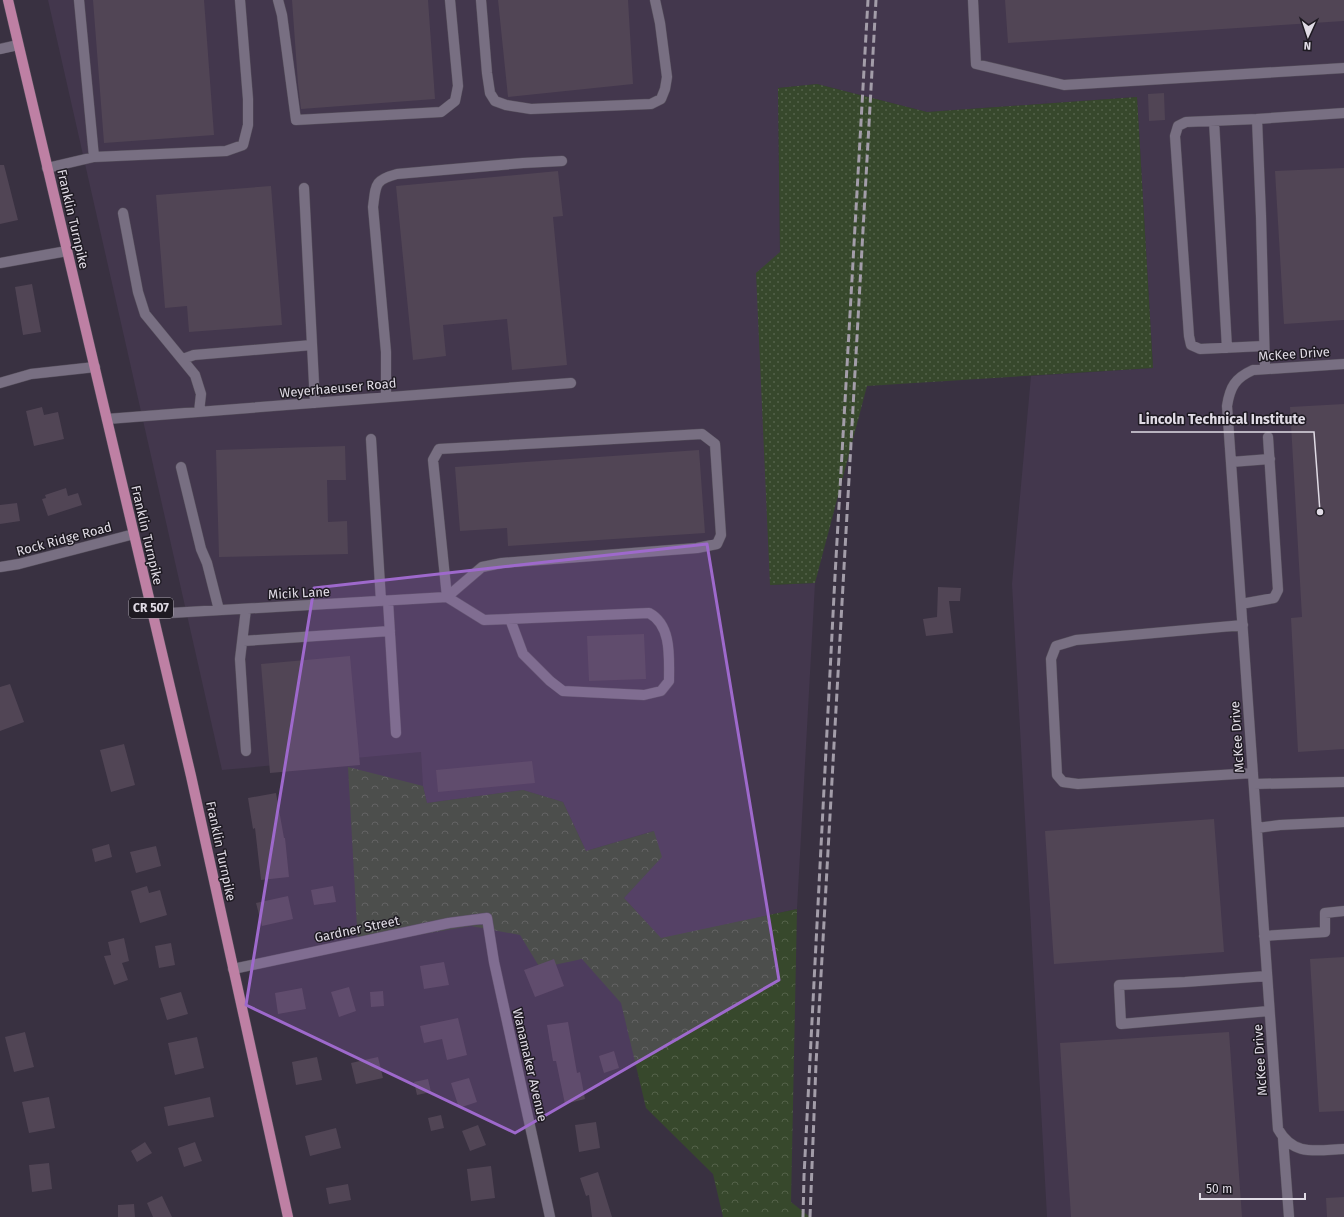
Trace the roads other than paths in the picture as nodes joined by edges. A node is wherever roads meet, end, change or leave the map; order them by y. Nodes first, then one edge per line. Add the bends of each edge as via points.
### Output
1 (8, 0) edge
2 (79, 0) edge
3 (240, 0) edge
4 (278, 0) edge
5 (450, 0) edge
6 (481, 0) edge
7 (655, 0) edge
8 (973, 0) edge
9 (18, 45) junction
10 (0, 49) edge
11 (1344, 68) edge
12 (1344, 113) edge
13 (1257, 119) junction
14 (1214, 121) junction
15 (94, 158) junction
16 (562, 161) dead end
17 (48, 168) junction
18 (304, 188) dead end
19 (123, 213) dead end
20 (67, 251) junction
21 (0, 263) edge
22 (312, 345) junction
23 (1264, 346) junction
24 (1227, 348) junction
25 (183, 359) junction
26 (1344, 364) edge
27 (95, 367) junction
28 (1265, 368) junction
29 (0, 383) edge
30 (571, 383) dead end
31 (386, 397) junction
32 (315, 403) junction
33 (199, 412) junction
34 (107, 419) junction
35 (1268, 437) dead end
36 (371, 439) dead end
37 (1270, 459) junction
38 (1231, 462) junction
39 (181, 467) dead end
40 (134, 534) junction
41 (0, 567) edge
42 (447, 598) junction
43 (385, 601) junction
44 (1241, 604) junction
45 (246, 609) junction
46 (220, 610) junction
47 (153, 614) junction
48 (510, 619) junction
49 (1243, 624) junction
50 (390, 631) junction
51 (243, 641) junction
52 (396, 733) dead end
53 (246, 751) dead end
54 (1253, 772) junction
55 (1344, 782) edge
56 (1254, 784) junction
57 (1344, 822) edge
58 (1257, 828) junction
59 (1344, 911) edge
60 (487, 918) joint
61 (1264, 936) junction
62 (233, 969) junction
63 (1267, 976) junction
64 (1270, 1011) junction
65 (1283, 1138) junction
66 (1344, 1149) edge
67 (288, 1217) edge
68 (550, 1217) edge
69 (1289, 1217) edge

1 - 9 main road, Franklin Turnpike / CR 507
2 - 15 street
3 - 15 street via 248,100 248,125 243,145 226,151
4 - 5 street via 296,120 441,112 455,101 458,86
6 - 7 street via 490,93 495,101 531,109 651,104 661,98 667,77
8 - 11 street via 976,64 1064,85
9 - 10 street
9 - 17 main road, Franklin Turnpike / CR 507
12 - 13 street
13 - 14 street
13 - 23 street via 1262,216
14 - 24 street
14 - 24 street via 1186,122 1178,126 1175,136 1191,346 1200,349
15 - 17 street
16 - 31 street via 397,174 383,178 376,188 373,207 386,352
17 - 20 main road, Franklin Turnpike / CR 507
18 - 22 street
19 - 25 street via 138,292 145,314
20 - 21 street
20 - 27 main road, Franklin Turnpike / CR 507
22 - 25 street via 194,355
22 - 32 street
23 - 24 street
23 - 28 street
25 - 33 street via 195,375 201,394
26 - 28 street, McKee Drive
27 - 29 street via 31,374
27 - 34 main road, Franklin Turnpike / CR 507
28 - 38 street, McKee Drive via 1242,375 1229,394 1227,406
30 - 31 street, Weyerhaeuser Road
31 - 32 street, Weyerhaeuser Road
32 - 33 street, Weyerhaeuser Road
33 - 34 street, Weyerhaeuser Road
34 - 40 main road, Franklin Turnpike / CR 507
35 - 37 street
36 - 43 street
37 - 38 street
37 - 44 street via 1278,590 1274,598
38 - 44 street, McKee Drive
39 - 46 street via 200,549 207,563
40 - 41 street, Rock Ridge Road
40 - 47 main road, Franklin Turnpike / CR 507
42 - 42 street via 433,460 439,449 702,434 715,444 721,535 717,544 697,548 502,563 482,567
42 - 43 street, Micik Lane
42 - 48 street via 484,620
43 - 45 street, Micik Lane
43 - 50 street
44 - 49 street, McKee Drive
45 - 46 street, Micik Lane
45 - 51 street
46 - 47 street, Micik Lane
47 - 62 main road, Franklin Turnpike / CR 507
48 - 48 street via 649,613 662,624 668,645 669,682 661,691 644,695 563,691 523,654
49 - 54 street, McKee Drive
49 - 54 street via 1076,640 1056,646 1051,659 1057,775 1063,782 1078,784
50 - 51 street
50 - 52 street
51 - 53 street via 240,659
54 - 56 street, McKee Drive
55 - 56 street
56 - 58 street, McKee Drive
57 - 58 street
58 - 61 street, McKee Drive
59 - 61 street via 1325,913 1325,932
60 - 62 street, Gardner Street
60 - 68 street, Wanamaker Avenue via 494,962
61 - 63 street, McKee Drive
62 - 67 main road, Franklin Turnpike / CR 507
63 - 64 street, McKee Drive
63 - 64 street via 1120,985 1121,1024
64 - 65 street, McKee Drive via 1278,1129
65 - 66 street via 1301,1150
65 - 69 street, McKee Drive

